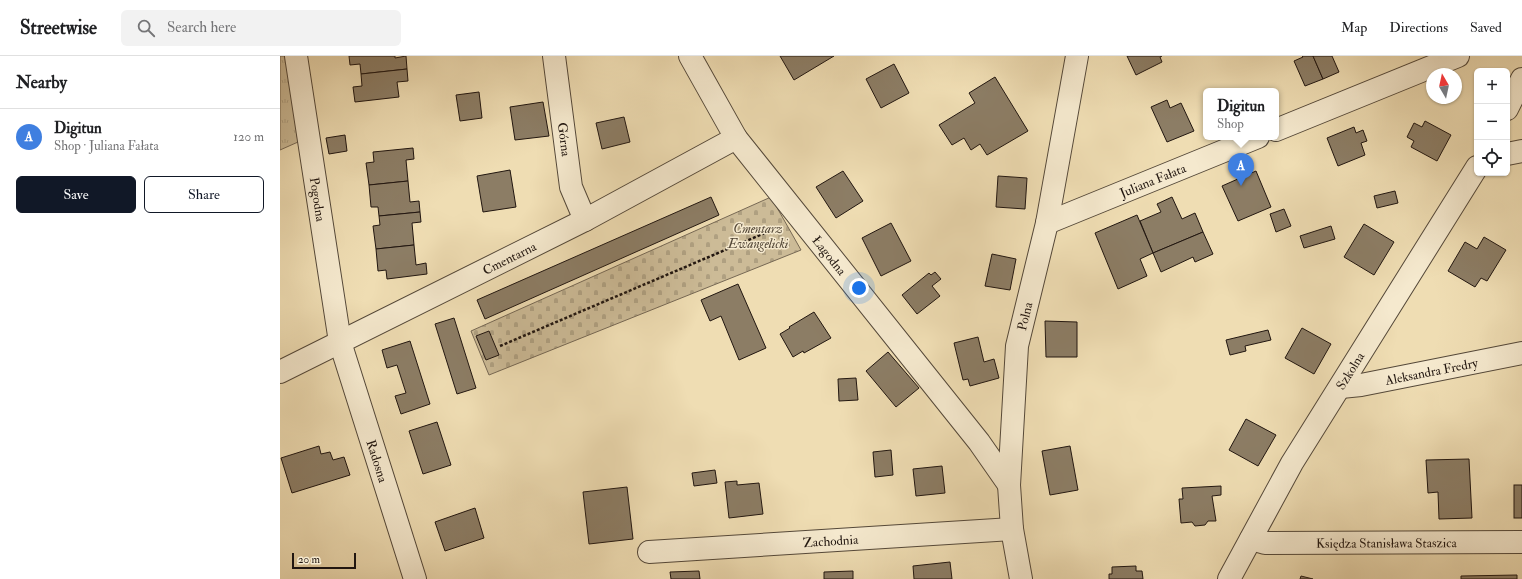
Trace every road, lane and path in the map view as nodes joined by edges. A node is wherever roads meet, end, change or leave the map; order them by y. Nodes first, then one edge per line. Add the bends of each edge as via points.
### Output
1 (296, 56) edge
2 (554, 56) edge
3 (690, 56) edge
4 (1077, 56) edge
5 (1458, 56) edge
6 (1522, 79) edge
7 (1510, 104) edge
8 (1279, 129) edge
9 (736, 138) junction
10 (1251, 140) edge
11 (1522, 151) edge
12 (1510, 153) edge
13 (1474, 172) edge
14 (585, 220) junction
15 (1047, 223) junction
16 (786, 224) dead end
17 (340, 342) junction
18 (500, 346) dead end
19 (1522, 353) edge
20 (280, 372) edge
21 (1340, 387) junction
22 (1009, 485) junction
23 (1012, 529) junction
24 (1251, 539) junction
25 (1522, 542) edge
26 (649, 552) dead end
27 (415, 579) edge
28 (1021, 579) edge
29 (1229, 579) edge

1 - 17 street, Pogodna
2 - 14 street, Górna via 571,187
3 - 9 street, Łagodna
4 - 15 street, Polna
5 - 8 street
6 - 7 street
9 - 14 street, Cmentarna
9 - 22 street, Łagodna via 980,442
10 - 15 street, Juliana Fałata
11 - 12 street
13 - 21 street, Szkolna
14 - 17 street, Cmentarna
15 - 22 street, Polna via 1017,346
16 - 18 path
17 - 20 street, Cmentarna
17 - 27 street, Radosna
19 - 21 street, Aleksandra Fredry
21 - 24 street, Szkolna via 1292,464
22 - 23 street, Polna
23 - 26 street, Zachodnia
23 - 28 street, Polna
24 - 25 street, Księdza Stanisława Staszica via 1265,543
24 - 29 street, Szkolna

